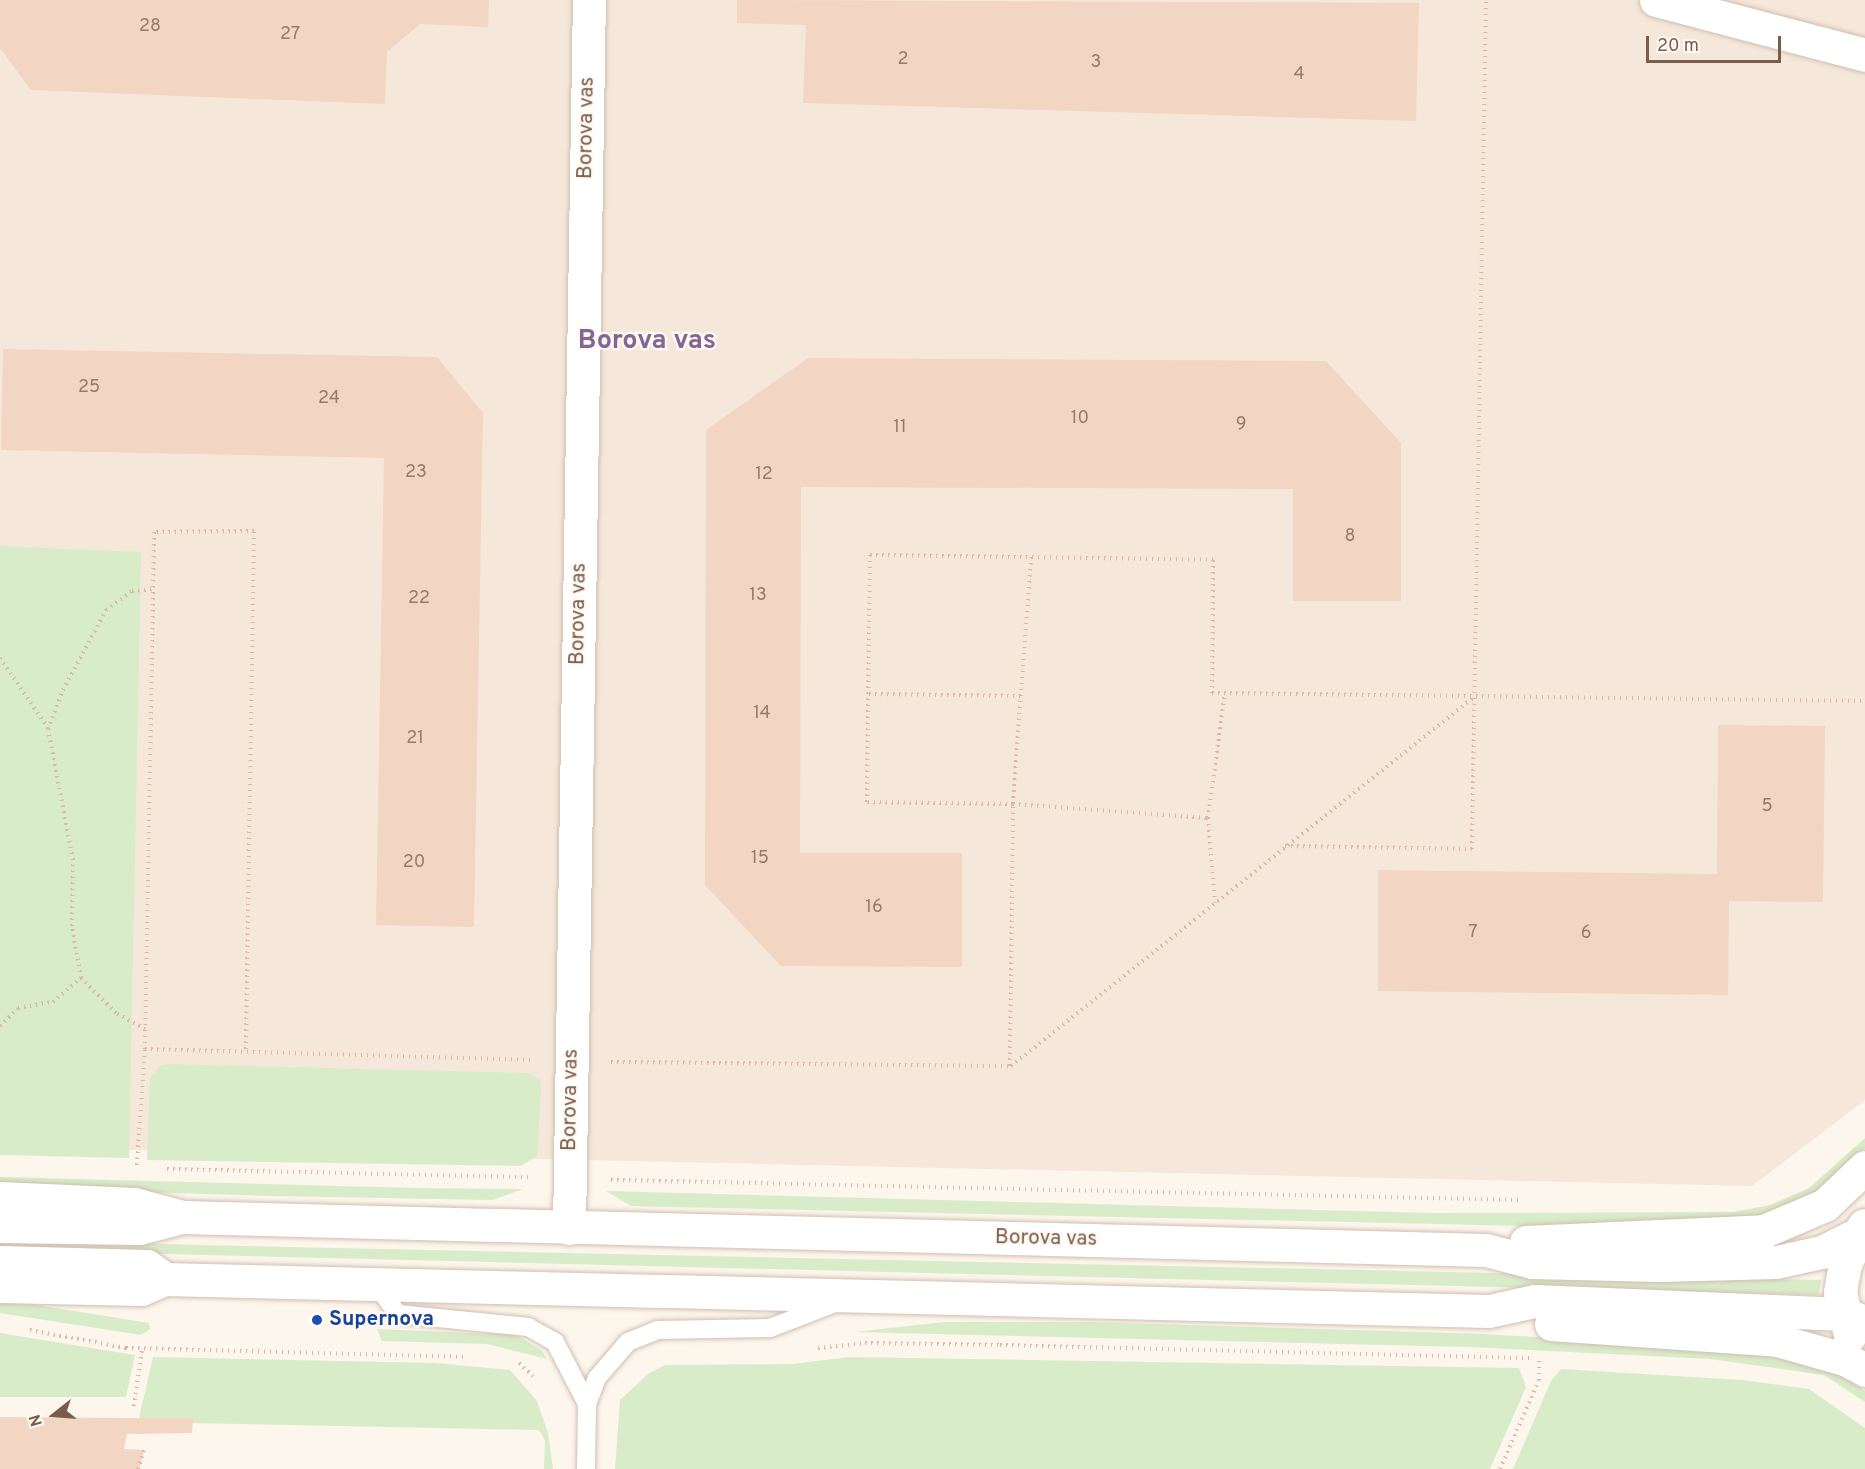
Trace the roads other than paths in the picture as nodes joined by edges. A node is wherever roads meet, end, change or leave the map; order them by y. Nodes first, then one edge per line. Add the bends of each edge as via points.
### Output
1 (589, 0) edge
2 (1656, 0) edge
3 (1865, 55) edge
4 (1865, 1167) edge
5 (0, 1198) edge
6 (183, 1217) junction
7 (0, 1226) edge
8 (569, 1228) junction
9 (1862, 1228) edge
10 (1486, 1250) junction
11 (0, 1262) edge
12 (165, 1279) junction
13 (376, 1284) junction
14 (0, 1286) edge
15 (854, 1296) junction
16 (1489, 1311) junction
17 (1855, 1318) edge
18 (1865, 1363) edge
19 (1865, 1370) edge
20 (587, 1404) junction
21 (586, 1469) edge

1 - 8 street, Borova vas
2 - 3 street
4 - 10 street via 1825,1205 1764,1231 1532,1241
5 - 6 street via 134,1204
6 - 7 street via 139,1228
6 - 8 street, Borova vas
8 - 10 street, Borova vas
9 - 10 street via 1822,1252 1776,1262 1732,1265 1533,1262
9 - 17 street via 1845,1264 1840,1292
11 - 12 street via 147,1266
12 - 13 street
12 - 14 street via 141,1289
13 - 15 street
13 - 20 lane via 398,1314 528,1327 555,1342
15 - 16 street
15 - 20 lane via 770,1328 657,1330 628,1342 597,1378
16 - 17 street via 1535,1301
16 - 19 street via 1530,1323 1777,1340 1847,1360
17 - 18 street via 1853,1345
20 - 21 lane

